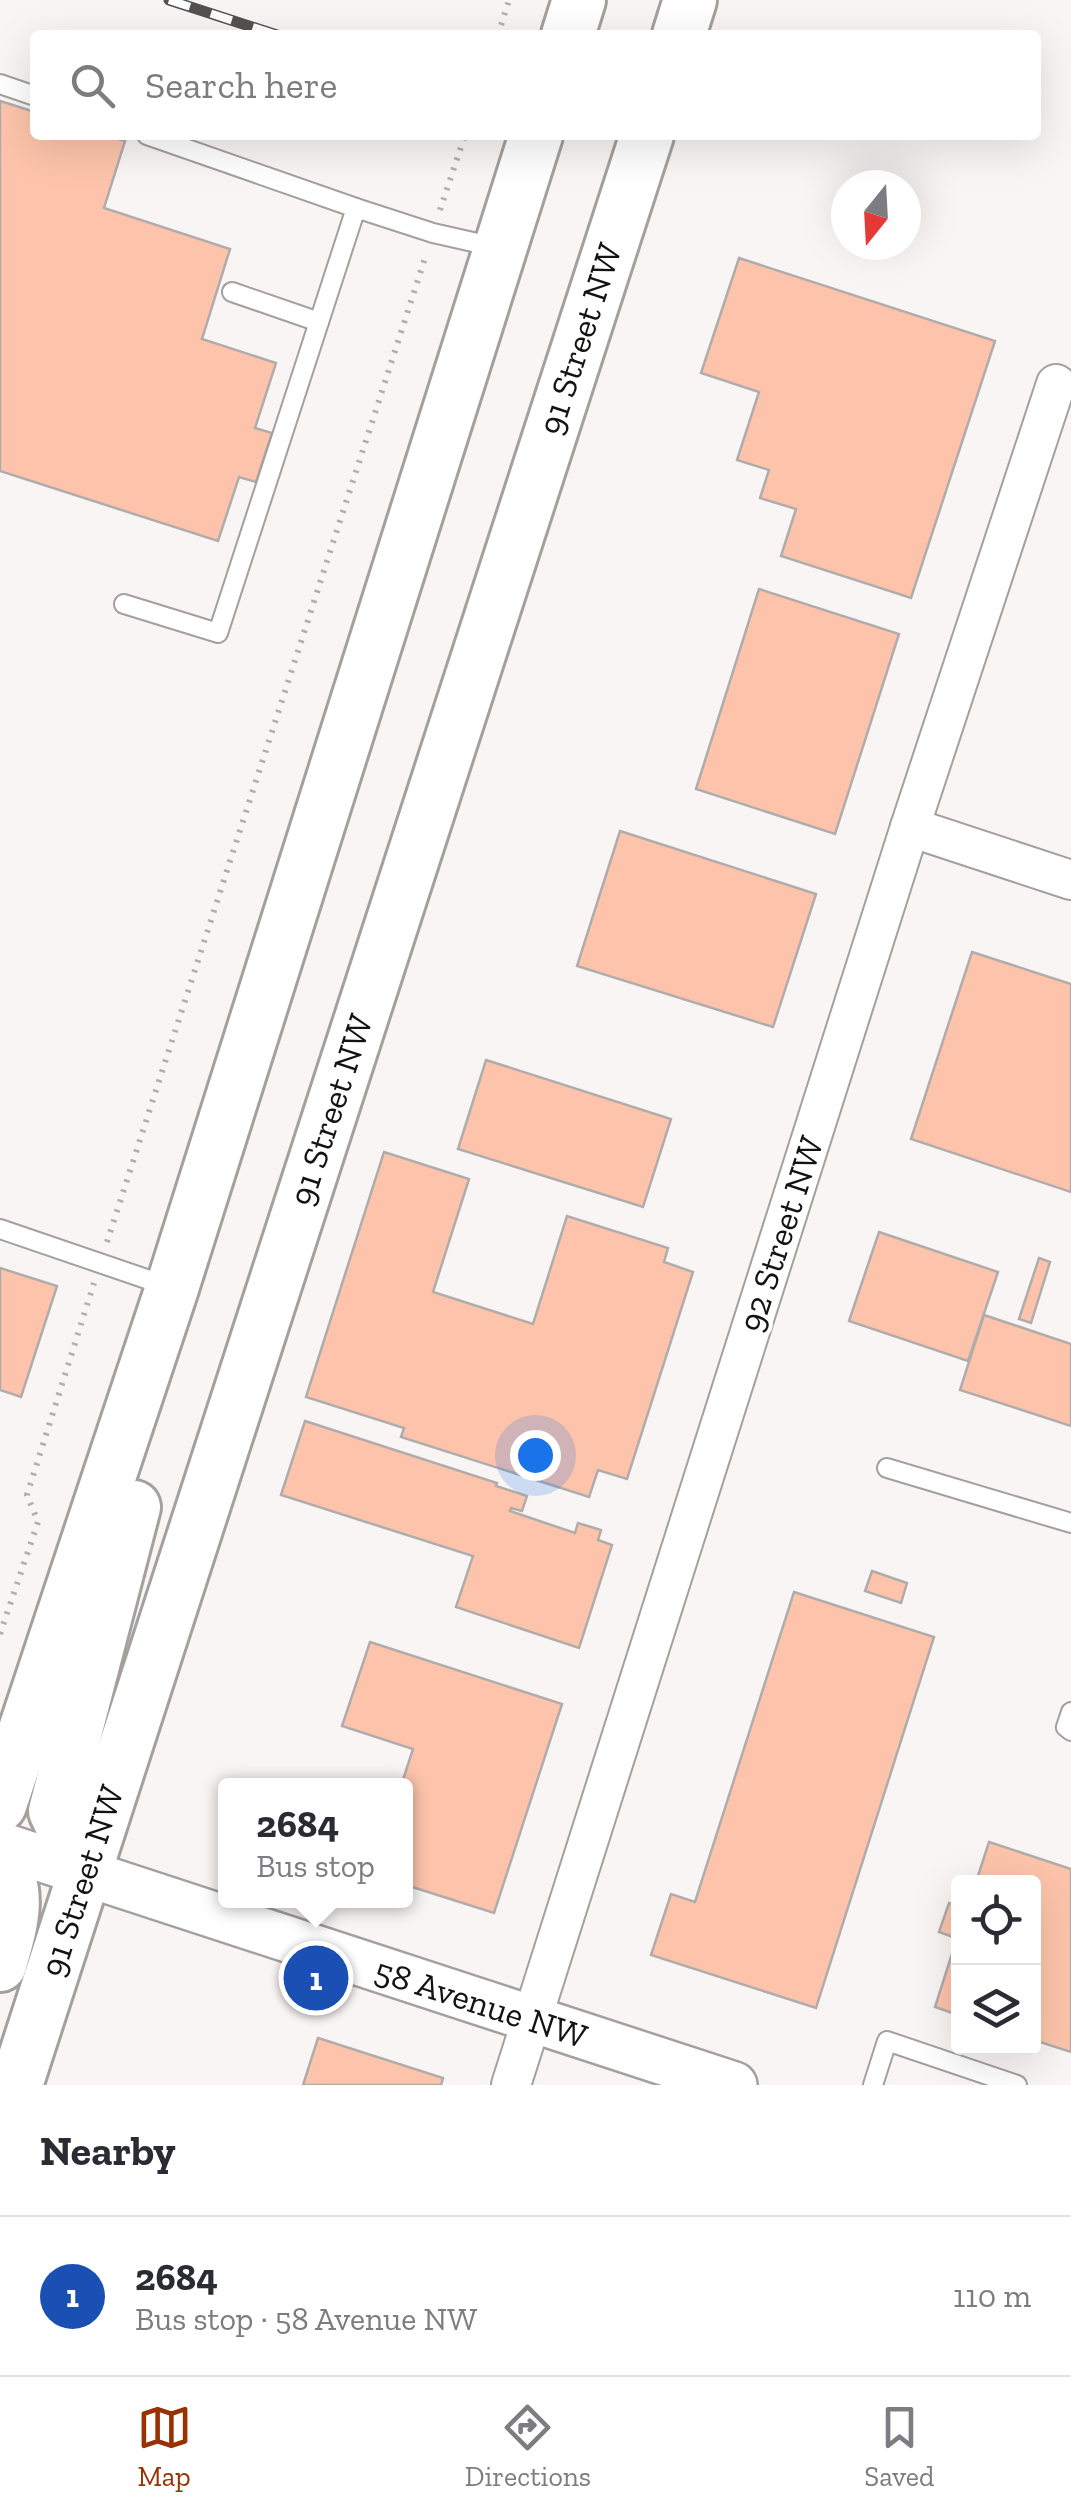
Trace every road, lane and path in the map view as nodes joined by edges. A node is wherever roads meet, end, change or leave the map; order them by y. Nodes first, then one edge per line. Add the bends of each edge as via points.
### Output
1 (509, 0) edge
2 (580, 0) edge
3 (690, 0) edge
4 (500, 30) edge
5 (570, 30) edge
6 (681, 30) edge
7 (0, 84) edge
8 (30, 94) edge
9 (161, 140) edge
10 (463, 140) edge
11 (534, 140) edge
12 (644, 140) edge
13 (356, 208) junction
14 (433, 232) junction
15 (500, 248) junction
16 (232, 292) dead end
17 (319, 322) junction
18 (1056, 384) dead end
19 (124, 604) dead end
20 (910, 827) junction
21 (1071, 880) edge
22 (0, 1229) edge
23 (100, 1264) junction
24 (170, 1294) junction
25 (887, 1468) dead end
26 (1071, 1523) edge
27 (0, 1634) edge
28 (1071, 1712) edge
29 (1071, 1731) edge
30 (0, 1805) edge
31 (0, 1845) edge
32 (0, 1859) edge
33 (84, 1874) junction
34 (0, 1965) edge
35 (533, 2020) junction
36 (16, 2085) edge
37 (511, 2085) edge
38 (734, 2085) edge
39 (872, 2085) edge
40 (1017, 2085) edge

1 - 4 path
2 - 5 main road
3 - 6 main road
7 - 8 lane
9 - 13 lane
10 - 14 path
11 - 15 main road
12 - 33 main road, 91 Street NW
13 - 14 lane
13 - 17 lane
14 - 15 lane
14 - 23 path
15 - 24 main road
16 - 17 lane
17 - 19 lane via 218,634
18 - 20 street, 92 Street NW
20 - 21 street
20 - 35 street, 92 Street NW
22 - 23 lane
23 - 24 lane
23 - 27 path via 27,1495 38,1522
24 - 30 main road
24 - 33 main road via 165,1396 55,1811
25 - 26 lane
28 - 29 lane
31 - 33 street, 58 Avenue NW
32 - 34 main road via 14,1888 14,1912
33 - 35 street, 58 Avenue NW
33 - 36 main road, 91 Street NW
35 - 37 street, 92 Street NW
35 - 38 street, 58 Avenue NW
39 - 40 lane via 887,2041

